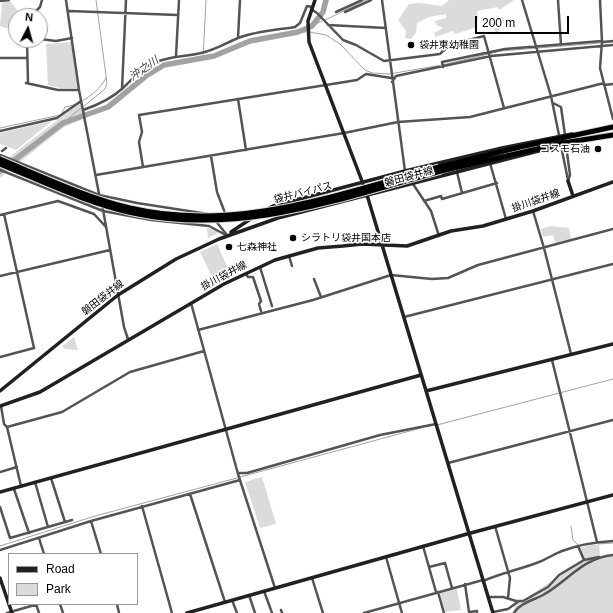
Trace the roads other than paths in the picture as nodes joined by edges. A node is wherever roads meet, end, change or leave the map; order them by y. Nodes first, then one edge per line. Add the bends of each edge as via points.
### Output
1 (9, 0) edge
2 (66, 0) edge
3 (126, 0) edge
4 (179, 0) edge
5 (240, 0) edge
6 (315, 0) edge
7 (362, 0) edge
8 (371, 0) edge
9 (382, 0) edge
10 (522, 0) edge
11 (558, 0) edge
12 (600, 0) edge
13 (0, 1) edge
14 (312, 8) junction
15 (69, 11) junction
16 (336, 12) dead end
17 (346, 12) dead end
18 (125, 13) junction
19 (178, 15) junction
20 (328, 25) junction
21 (386, 28) junction
22 (72, 38) junction
23 (238, 38) junction
24 (48, 40) edge
25 (613, 41) edge
26 (602, 42) junction
27 (561, 45) junction
28 (613, 45) edge
29 (602, 46) junction
30 (27, 48) edge
31 (538, 48) junction
32 (490, 54) junction
33 (176, 56) junction
34 (0, 58) edge
35 (26, 58) junction
36 (390, 62) junction
37 (443, 65) junction
38 (392, 79) junction
39 (604, 84) junction
40 (613, 84) edge
41 (325, 85) junction
42 (122, 89) junction
43 (79, 90) junction
44 (551, 96) junction
45 (238, 99) junction
46 (81, 101) junction
47 (553, 103) junction
48 (504, 108) junction
49 (83, 110) junction
50 (613, 119) edge
51 (398, 122) junction
52 (613, 127) edge
53 (0, 130) edge
54 (591, 131) junction
55 (344, 133) junction
56 (613, 134) edge
57 (559, 135) junction
58 (565, 135) junction
59 (596, 137) junction
60 (566, 145) junction
61 (561, 146) junction
62 (6, 148) dead end
63 (246, 150) junction
64 (2, 151) dead end
65 (211, 156) junction
66 (1, 157) edge
67 (490, 163) junction
68 (0, 164) edge
69 (143, 167) junction
70 (440, 169) junction
71 (0, 170) edge
72 (405, 171) junction
73 (457, 172) junction
74 (96, 175) junction
75 (568, 181) junction
76 (613, 182) edge
77 (363, 183) junction
78 (497, 183) junction
79 (413, 184) junction
80 (462, 193) junction
81 (99, 195) junction
82 (368, 196) junction
83 (573, 196) junction
84 (424, 201) junction
85 (103, 211) junction
86 (533, 211) junction
87 (4, 214) junction
88 (0, 215) edge
89 (210, 215) junction
90 (506, 219) junction
91 (106, 227) junction
92 (613, 229) edge
93 (227, 235) junction
94 (439, 236) junction
95 (382, 245) junction
96 (544, 248) junction
97 (110, 250) junction
98 (289, 256) junction
99 (613, 264) edge
100 (292, 266) dead end
101 (260, 267) junction
102 (17, 272) junction
103 (246, 273) junction
104 (391, 275) junction
105 (0, 276) edge
106 (314, 279) dead end
107 (552, 280) junction
108 (118, 295) junction
109 (321, 298) junction
110 (191, 303) junction
111 (272, 306) dead end
112 (261, 311) dead end
113 (404, 317) junction
114 (198, 330) junction
115 (128, 339) junction
116 (613, 344) edge
117 (204, 351) junction
118 (571, 354) junction
119 (0, 357) edge
120 (552, 360) junction
121 (421, 375) junction
122 (0, 391) edge
123 (426, 392) junction
124 (0, 406) edge
125 (613, 420) edge
126 (436, 424) junction
127 (7, 427) junction
128 (225, 429) junction
129 (570, 432) junction
130 (448, 463) junction
131 (17, 467) junction
132 (0, 472) edge
133 (238, 474) junction
134 (52, 478) junction
135 (240, 480) junction
136 (35, 482) junction
137 (21, 486) junction
138 (14, 489) junction
139 (0, 492) edge
140 (190, 494) junction
141 (613, 495) edge
142 (588, 501) junction
143 (142, 506) junction
144 (0, 507) edge
145 (72, 520) dead end
146 (91, 521) junction
147 (65, 522) junction
148 (495, 526) junction
149 (48, 527) junction
150 (29, 533) junction
151 (469, 533) junction
152 (39, 538) junction
153 (613, 541) edge
154 (597, 542) junction
155 (423, 546) junction
156 (578, 546) junction
157 (0, 550) edge
158 (44, 553) edge
159 (101, 553) edge
160 (613, 555) edge
161 (386, 556) junction
162 (608, 556) junction
163 (584, 560) junction
164 (429, 567) junction
165 (507, 571) junction
166 (312, 577) junction
167 (0, 578) edge
168 (483, 580) junction
169 (465, 584) junction
170 (276, 588) junction
171 (452, 588) junction
172 (264, 591) junction
173 (437, 592) junction
174 (249, 596) junction
175 (488, 597) junction
176 (508, 598) junction
177 (232, 600) junction
178 (519, 601) junction
179 (224, 602) junction
180 (400, 603) junction
181 (34, 605) edge
182 (10, 613) edge
183 (172, 613) edge
184 (187, 613) edge
185 (236, 613) edge
186 (255, 613) edge
187 (272, 613) edge
188 (323, 613) edge
189 (364, 613) edge
190 (402, 613) edge
191 (444, 613) edge
192 (477, 613) edge
193 (492, 613) edge
194 (514, 613) edge

1 - 13 street
2 - 15 street
3 - 18 street
4 - 19 street
5 - 23 street
6 - 14 street
7 - 16 street
8 - 17 street
9 - 21 street
10 - 31 street
11 - 27 street
12 - 26 street
14 - 20 street
14 - 23 street via 307,6 300,23 295,27
14 - 41 street via 308,34
15 - 18 street
15 - 22 street
18 - 19 street
18 - 42 street
19 - 33 street
20 - 21 street
20 - 36 street via 343,40
21 - 36 street
22 - 24 street
22 - 43 street
23 - 33 street via 195,55
25 - 26 street
26 - 27 street
26 - 29 street
27 - 31 street
28 - 29 street
29 - 31 street
29 - 39 street via 600,68
30 - 35 street
31 - 32 street
31 - 32 street
31 - 44 street
32 - 36 street via 484,36 458,43 444,49 440,54
32 - 37 street
32 - 37 street
32 - 48 street
33 - 42 street via 141,70
34 - 35 street
35 - 43 street via 27,83 58,90
36 - 38 street
37 - 38 street
38 - 41 street via 366,74 357,80
38 - 51 street
39 - 40 street
39 - 44 street
39 - 50 street
41 - 45 street
41 - 55 street
42 - 49 street via 96,106
43 - 46 street
44 - 47 street
44 - 48 street
45 - 63 street
45 - 69 street via 139,115 142,132 139,142
46 - 49 street
46 - 53 street via 57,118
47 - 57 street
47 - 58 street via 561,107
48 - 51 street via 470,117
49 - 74 street
51 - 55 street
51 - 72 street
52 - 54 highway, 袋井バイパス
54 - 58 street, 磐田袋井線
54 - 70 highway, 袋井バイパス
55 - 63 street
55 - 77 street
56 - 59 highway, 袋井バイパス
57 - 58 street, 磐田袋井線
57 - 72 street, 磐田袋井線
59 - 60 street, 磐田袋井線
59 - 70 highway, 袋井バイパス
60 - 61 street, 磐田袋井線
60 - 75 street via 570,175
61 - 67 street, 磐田袋井線
61 - 75 street
62 - 64 street
63 - 65 street
65 - 69 street
65 - 89 street via 217,192 225,213
66 - 70 highway, 袋井バイパス, bridge via 97,199 132,208 183,215 265,212
66 - 81 street
67 - 73 street, 磐田袋井線
67 - 78 street
68 - 70 highway, 袋井バイパス, bridge via 72,194 113,207 150,216 200,221 242,219 294,211
69 - 74 street
71 - 85 street
72 - 77 street, 磐田袋井線
73 - 79 street, 磐田袋井線
73 - 80 street
74 - 81 street
75 - 83 street
76 - 83 street, 掛川袋井線
77 - 82 street
77 - 93 street, 磐田袋井線 via 273,206
78 - 80 street
78 - 90 street
79 - 82 street, 磐田袋井線
79 - 84 street
80 - 84 street
81 - 85 street
81 - 89 street via 137,204
82 - 93 street, 磐田袋井線 via 278,218
82 - 95 street
83 - 86 street, 掛川袋井線
84 - 94 street via 431,211
85 - 91 street
85 - 93 street via 151,220 208,226
86 - 90 street, 掛川袋井線
86 - 96 street
87 - 88 street
87 - 91 street via 58,202 94,214
87 - 102 street
89 - 93 street
90 - 94 street, 掛川袋井線
91 - 97 street
92 - 96 street
93 - 108 street, 磐田袋井線 via 176,259
94 - 95 street, 掛川袋井線 via 408,246
95 - 98 street, 掛川袋井線 via 362,244 324,248
95 - 104 street
96 - 104 street via 478,265 448,278
96 - 107 street
97 - 102 street
97 - 108 street
98 - 100 street
98 - 101 street, 掛川袋井線
99 - 107 street
101 - 103 street, 掛川袋井線
101 - 111 street
102 - 105 street
102 - 119 street via 34,348
103 - 110 street, 掛川袋井線
103 - 112 street via 248,277 254,277 261,301
104 - 109 street
104 - 113 street
106 - 109 street
107 - 113 street
107 - 118 street
108 - 115 street
108 - 122 street, 磐田袋井線
109 - 114 street
110 - 114 street
110 - 115 street, 掛川袋井線
113 - 121 street
114 - 117 street
115 - 124 street, 掛川袋井線 via 40,392
116 - 118 street
117 - 127 street via 130,372 62,412
117 - 128 street
118 - 120 street
120 - 123 street
120 - 129 street
121 - 123 street
121 - 128 street
123 - 126 street
124 - 127 street
125 - 129 street
126 - 130 street
126 - 133 street via 380,435
127 - 131 street
128 - 133 street
128 - 134 street
129 - 130 street
129 - 142 street
130 - 151 street
131 - 132 street
131 - 137 street
133 - 135 street
134 - 136 street
134 - 147 street
135 - 140 street
135 - 170 street
136 - 137 street
136 - 149 street
137 - 138 street
138 - 139 street
138 - 150 street
140 - 143 street
140 - 179 street
141 - 142 street
142 - 148 street
142 - 154 street
143 - 146 street
143 - 183 street
144 - 150 street via 10,538
145 - 147 street
146 - 152 street
146 - 159 street
147 - 149 street
148 - 151 street
148 - 165 street
149 - 150 street
151 - 155 street
151 - 168 street
152 - 157 street
152 - 158 street
153 - 154 street
154 - 156 street
155 - 161 street
155 - 164 street
156 - 163 street
156 - 165 street via 554,554 541,562
160 - 162 street
161 - 166 street
161 - 180 street
162 - 163 street
162 - 194 street via 582,566
163 - 178 street via 559,576 548,587
164 - 171 street via 445,563
164 - 173 street
165 - 168 street
165 - 176 street via 510,582
166 - 170 street
166 - 188 street
167 - 182 street
168 - 169 street
168 - 175 street
169 - 171 street
169 - 192 street via 469,612
170 - 172 street
171 - 173 street
172 - 174 street
172 - 187 street
173 - 180 street
173 - 191 street
174 - 177 street
174 - 186 street
175 - 176 street
175 - 193 street
176 - 178 street
177 - 179 street
177 - 185 street
178 - 193 street via 508,609
178 - 194 street via 513,608
179 - 184 street
180 - 189 street
180 - 190 street
181 - 182 street

